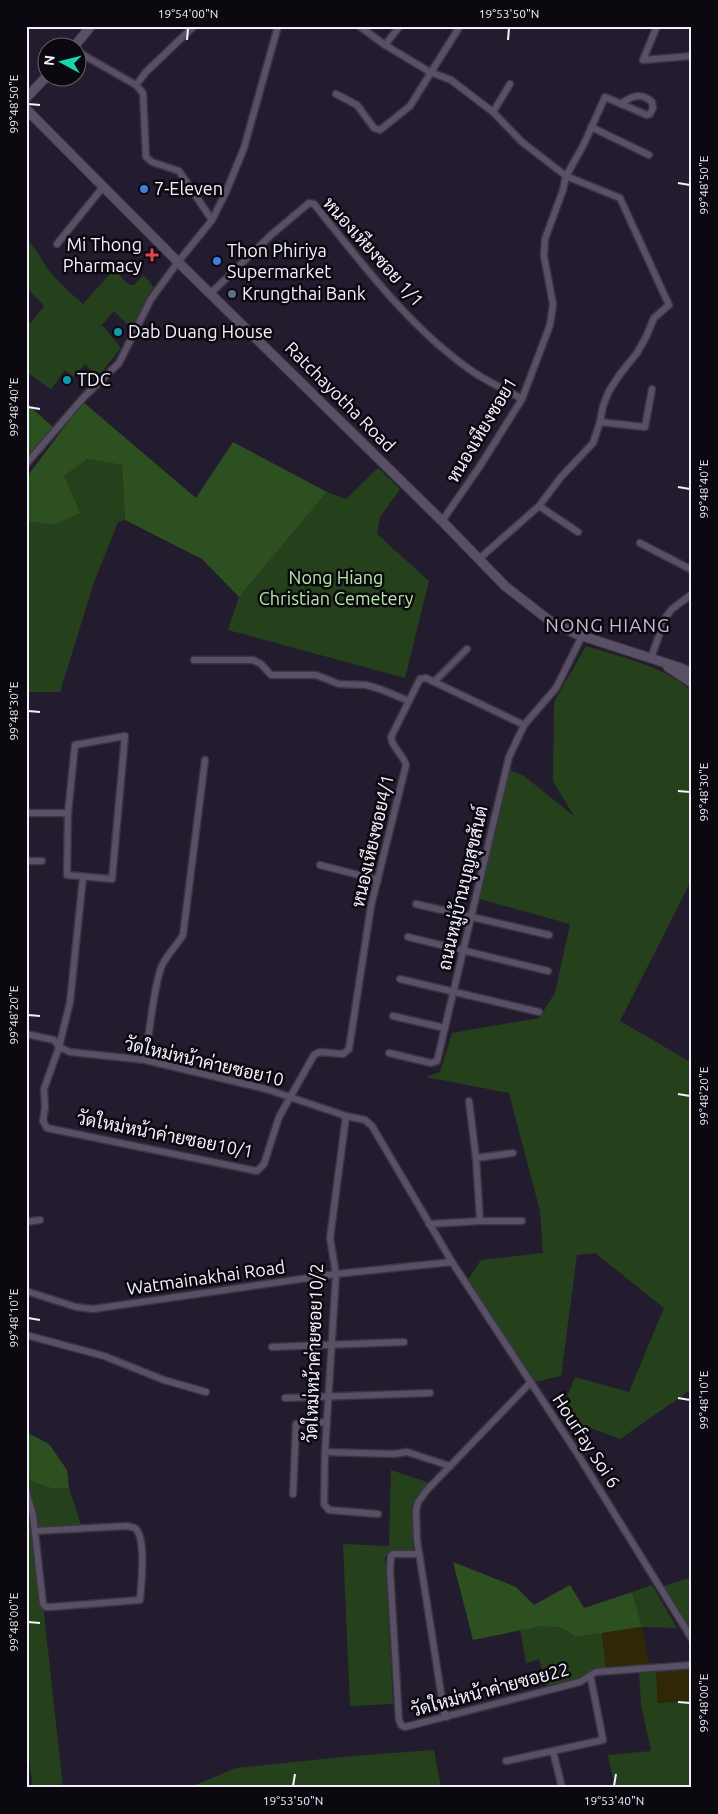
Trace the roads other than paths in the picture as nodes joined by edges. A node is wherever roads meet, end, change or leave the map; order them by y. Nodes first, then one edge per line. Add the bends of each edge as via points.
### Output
1 (90, 26) edge
2 (194, 26) edge
3 (278, 26) edge
4 (359, 26) edge
5 (400, 26) edge
6 (460, 26) edge
7 (657, 26) edge
8 (81, 38) edge
9 (385, 45) junction
10 (692, 56) edge
11 (88, 58) edge
12 (430, 72) junction
13 (510, 84) dead end
14 (38, 85) edge
15 (136, 85) junction
16 (336, 94) dead end
17 (26, 98) edge
18 (621, 104) junction
19 (26, 109) edge
20 (493, 112) junction
21 (591, 127) junction
22 (649, 155) dead end
23 (566, 176) junction
24 (103, 187) junction
25 (212, 220) junction
26 (57, 244) dead end
27 (178, 262) junction
28 (211, 293) junction
29 (652, 389) dead end
30 (522, 399) junction
31 (600, 422) junction
32 (26, 464) edge
33 (539, 506) junction
34 (442, 521) junction
35 (578, 532) dead end
36 (640, 543) dead end
37 (479, 559) junction
38 (692, 570) edge
39 (692, 594) edge
40 (582, 636) junction
41 (467, 649) dead end
42 (651, 658) junction
43 (194, 660) dead end
44 (662, 662) junction
45 (692, 673) edge
46 (434, 682) junction
47 (692, 684) edge
48 (409, 702) junction
49 (524, 725) junction
50 (205, 760) dead end
51 (26, 813) edge
52 (68, 813) junction
53 (26, 861) edge
54 (42, 862) dead end
55 (320, 865) dead end
56 (83, 878) junction
57 (378, 880) junction
58 (416, 904) dead end
59 (471, 916) junction
60 (549, 935) dead end
61 (408, 938) dead end
62 (463, 951) junction
63 (548, 971) dead end
64 (400, 979) dead end
65 (454, 992) junction
66 (539, 1012) dead end
67 (393, 1016) dead end
68 (445, 1028) junction
69 (26, 1034) edge
70 (59, 1047) junction
71 (389, 1053) dead end
72 (145, 1060) junction
73 (291, 1097) junction
74 (469, 1101) dead end
75 (346, 1116) junction
76 (513, 1153) dead end
77 (476, 1158) junction
78 (40, 1220) dead end
79 (480, 1221) junction
80 (522, 1221) dead end
81 (26, 1222) edge
82 (429, 1224) junction
83 (452, 1262) junction
84 (336, 1274) junction
85 (26, 1291) edge
86 (26, 1335) edge
87 (404, 1342) dead end
88 (332, 1345) junction
89 (272, 1347) dead end
90 (530, 1382) junction
91 (206, 1392) dead end
92 (430, 1392) dead end
93 (328, 1395) junction
94 (285, 1398) dead end
95 (327, 1422) junction
96 (325, 1452) junction
97 (450, 1466) junction
98 (26, 1491) edge
99 (293, 1494) dead end
100 (378, 1514) dead end
101 (35, 1531) junction
102 (419, 1554) junction
103 (690, 1632) edge
104 (692, 1638) edge
105 (692, 1665) edge
106 (589, 1677) junction
107 (447, 1717) junction
108 (553, 1751) junction
109 (506, 1761) dead end
110 (562, 1788) edge

1 - 8 main road
2 - 15 street
3 - 25 street via 244,148
4 - 9 street
5 - 9 street
6 - 12 street
7 - 10 street via 643,60
9 - 12 street
11 - 15 street
12 - 16 street via 410,106 380,130 374,128 357,105
12 - 20 street via 451,80
13 - 20 street
14 - 17 main road
15 - 25 street via 143,93 146,157 179,171
18 - 18 street via 647,115 653,108 649,99 635,96
18 - 21 street, หนองเหียงซอย1 via 605,98
19 - 24 main road, Ratchayotha Road
20 - 23 street via 522,142
21 - 22 street
21 - 23 street, หนองเหียงซอย1
23 - 30 street, หนองเหียงซอย1 via 545,239 544,256 553,304 550,325
23 - 31 street via 620,198 669,305 654,318 637,353 609,391
24 - 26 street
24 - 27 main road, Ratchayotha Road
25 - 27 street
27 - 28 main road, Ratchayotha Road
27 - 32 street via 151,300 119,363 83,398
28 - 30 street, หนองเหียงซอย 1/1 via 308,203 314,204 375,280 438,344 470,370
28 - 34 main road, Ratchayotha Road
29 - 31 street via 645,427
30 - 34 street, หนองเหียงซอย1
31 - 33 street via 593,444
33 - 35 street
33 - 37 street
34 - 37 main road, Ratchayotha Road
36 - 38 street
37 - 40 main road, Ratchayotha Road via 531,608
39 - 42 street via 665,618
40 - 42 main road, Ratchayotha Road
40 - 49 street, ถนนหมู่บ้านบุญสุขสันต์ via 556,688
41 - 46 street
42 - 44 main road, Ratchayotha Road
43 - 48 street via 253,660 271,675 316,675 339,684 380,689
44 - 45 main road, Ratchayotha Road
44 - 47 main road
46 - 48 street, หนองเหียงซอย4/1 via 426,678 420,680
46 - 49 street
48 - 57 street, หนองเหียงซอย4/1 via 392,737 392,744 404,757 406,765
49 - 59 street, ถนนหมู่บ้านบุญสุขสันต์ via 509,757
50 - 72 street via 183,934 160,969
51 - 52 street
52 - 56 street via 67,875
52 - 56 street via 75,745 125,736 112,879
53 - 54 street
55 - 57 street
56 - 70 street via 70,1002
57 - 73 street, หนองเหียงซอย4/1 via 349,1049 343,1054 320,1052 314,1055
58 - 59 street
59 - 60 street
59 - 62 street, ถนนหมู่บ้านบุญสุขสันต์
61 - 62 street
62 - 63 street
62 - 65 street, ถนนหมู่บ้านบุญสุขสันต์
64 - 65 street
65 - 66 street
65 - 68 street, ถนนหมู่บ้านบุญสุขสันต์
67 - 68 street
68 - 71 street, ถนนหมู่บ้านบุญสุขสันต์ via 437,1061 431,1063
69 - 70 street, วัดใหม่หน้าค่ายซอย10 via 54,1040
70 - 72 street, วัดใหม่หน้าค่ายซอย10 via 70,1052
70 - 73 street, วัดใหม่หน้าค่ายซอย10/1 via 44,1089 42,1121 47,1128 257,1170 264,1164 279,1117
72 - 73 street, วัดใหม่หน้าค่ายซอย10
73 - 75 street, วัดใหม่หน้าค่ายซอย10
74 - 77 street
75 - 82 street, Hourfay Soi 6 via 365,1120 372,1126
75 - 84 street, วัดใหม่หน้าค่ายซอย10/2 via 330,1238
76 - 77 street
77 - 79 street
78 - 81 street
79 - 80 street
79 - 82 street
82 - 83 street, Hourfay Soi 6
83 - 84 street, Watmainakhai Road
83 - 90 street, Hourfay Soi 6
84 - 85 street, Watmainakhai Road via 93,1309
84 - 88 street, วัดใหม่หน้าค่ายซอย10/2
86 - 91 street via 104,1356 164,1380
87 - 88 street
88 - 89 street
88 - 93 street, วัดใหม่หน้าค่ายซอย10/2
90 - 97 street
90 - 103 street, Hourfay Soi 6
92 - 93 street
93 - 94 street
93 - 95 street, วัดใหม่หน้าค่ายซอย10/2
95 - 96 street, วัดใหม่หน้าค่ายซอย10/2
95 - 99 street via 296,1424
96 - 97 street via 407,1452
96 - 100 street, วัดใหม่หน้าค่ายซอย10/2 via 326,1508
97 - 102 street via 418,1502
98 - 101 street
101 - 101 street via 42,1604 46,1607 140,1600 141,1537 135,1528
102 - 107 street
102 - 107 street, วัดใหม่หน้าค่ายซอย22 via 391,1556 399,1720 401,1725 408,1727
103 - 104 street, Hourfay Soi 6
105 - 106 street, วัดใหม่หน้าค่ายซอย22 via 596,1672
106 - 107 street, วัดใหม่หน้าค่ายซอย22
106 - 108 street via 604,1740
108 - 109 street
108 - 110 street

